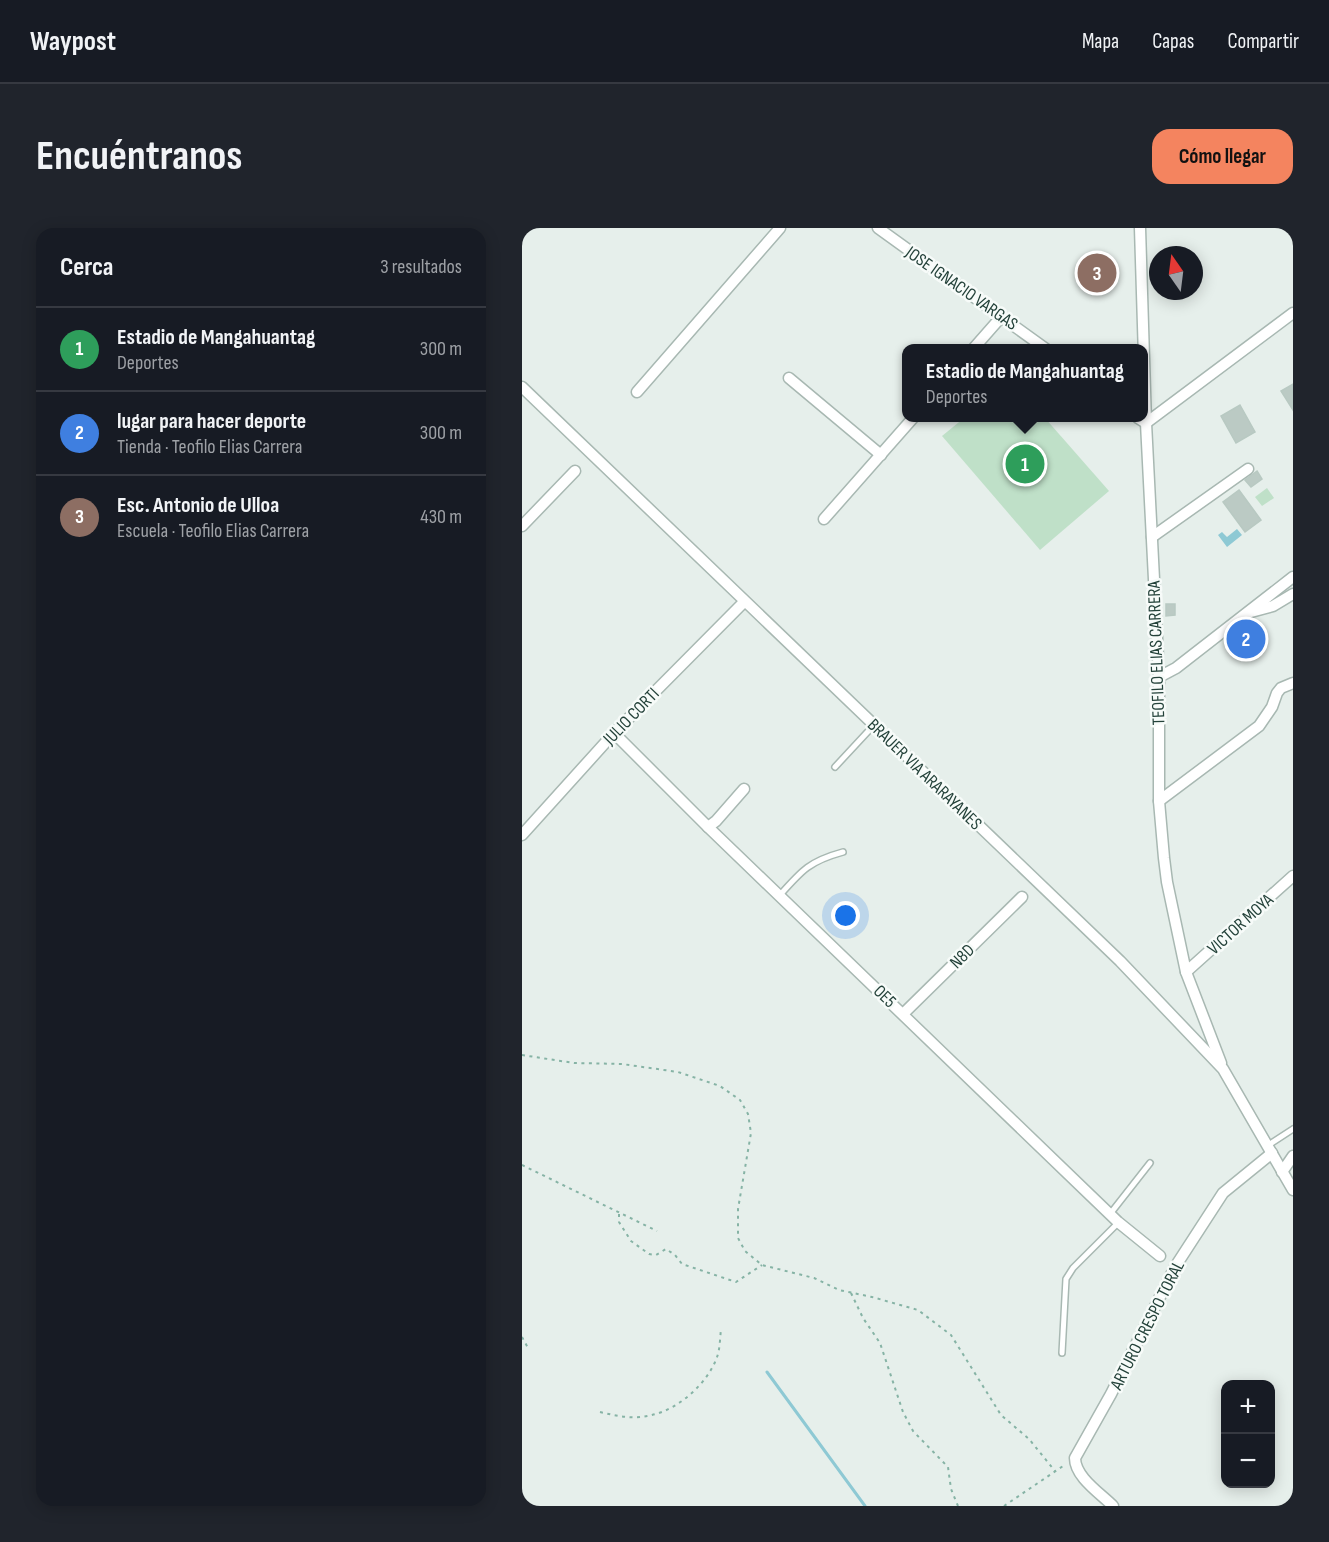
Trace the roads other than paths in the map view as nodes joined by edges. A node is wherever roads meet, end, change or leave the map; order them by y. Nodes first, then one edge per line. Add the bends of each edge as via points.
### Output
1 (780, 228) edge
2 (878, 228) edge
3 (1140, 228) edge
4 (1293, 313) edge
5 (1002, 316) junction
6 (977, 344) edge
7 (1040, 344) edge
8 (1141, 344) edge
9 (789, 378) dead end
10 (522, 387) edge
11 (637, 392) dead end
12 (1148, 416) edge
13 (909, 422) edge
14 (1142, 422) edge
15 (880, 455) junction
16 (1248, 469) dead end
17 (575, 471) dead end
18 (824, 519) dead end
19 (522, 526) edge
20 (1152, 537) junction
21 (1293, 577) edge
22 (1293, 594) edge
23 (744, 602) junction
24 (1248, 613) junction
25 (1158, 677) junction
26 (1293, 683) edge
27 (873, 725) junction
28 (614, 733) junction
29 (835, 767) dead end
30 (744, 789) dead end
31 (1159, 801) junction
32 (708, 827) junction
33 (522, 835) edge
34 (843, 852) dead end
35 (1293, 876) edge
36 (780, 895) junction
37 (1022, 897) dead end
38 (1186, 972) junction
39 (903, 1014) junction
40 (1223, 1069) junction
41 (1293, 1129) edge
42 (1270, 1150) junction
43 (1293, 1156) edge
44 (1150, 1163) dead end
45 (1282, 1172) junction
46 (1293, 1190) edge
47 (1114, 1218) junction
48 (1160, 1256) dead end
49 (1062, 1353) dead end
50 (1113, 1506) edge

1 - 11 street
2 - 5 street, JOSE IGNACIO VARGAS
3 - 8 street, TEOFILO ELIAS CARRERA
4 - 12 street
5 - 6 street
5 - 7 street, JOSE IGNACIO VARGAS
9 - 15 street
10 - 23 street, BRAUER VIA ARARAYANES
13 - 15 street
14 - 20 street, TEOFILO ELIAS CARRERA
15 - 18 street
16 - 20 street
17 - 19 street
20 - 25 street, TEOFILO ELIAS CARRERA
21 - 24 street
22 - 24 street via 1273,606
23 - 27 street, BRAUER VIA ARARAYANES
23 - 28 street, JULIO CORTI
24 - 25 street via 1176,668
25 - 31 street, TEOFILO ELIAS CARRERA
26 - 31 street via 1276,693 1259,726
27 - 29 lane
27 - 40 street, BRAUER VIA ARARAYANES via 1120,961
28 - 32 street, OE5
28 - 33 street, JULIO CORTI
30 - 32 street
31 - 38 street, TEOFILO ELIAS CARRERA via 1167,882
32 - 36 street, OE5
34 - 36 lane via 822,857 803,869
35 - 38 street, VICTOR MOYA
36 - 39 street, OE5
37 - 39 street, N8D
38 - 40 street, TEOFILO ELIAS CARRERA
39 - 47 street, OE5
40 - 42 street, BRAUER VIA ARARAYANES
41 - 42 lane
42 - 45 street, BRAUER VIA ARARAYANES
42 - 50 street, ARTURO CRESPO TORAL via 1222,1193 1175,1267 1075,1458 1082,1477
43 - 45 street
44 - 47 lane
45 - 46 street, BRAUER VIA ARARAYANES
47 - 48 street, OE5
47 - 49 lane via 1066,1279

